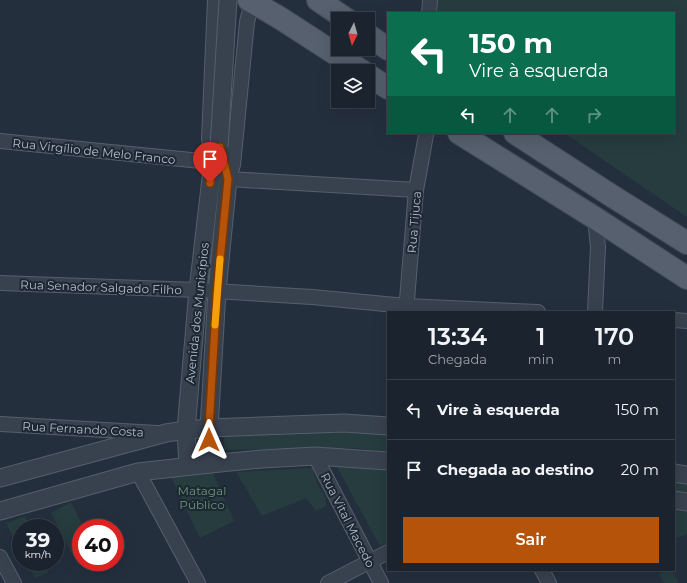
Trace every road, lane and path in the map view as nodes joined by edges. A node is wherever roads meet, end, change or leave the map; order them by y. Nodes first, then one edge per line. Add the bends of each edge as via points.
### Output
1 (215, 0) edge
2 (228, 0) edge
3 (318, 0) edge
4 (430, 0) edge
5 (250, 1) edge
6 (336, 12) edge
7 (429, 12) edge
8 (375, 40) edge
9 (387, 48) edge
10 (213, 50) junction
11 (244, 50) junction
12 (351, 64) edge
13 (375, 80) edge
14 (387, 87) edge
15 (426, 134) edge
16 (461, 134) edge
17 (517, 134) edge
18 (0, 141) edge
19 (216, 154) junction
20 (228, 179) junction
21 (416, 190) junction
22 (595, 218) junction
23 (687, 243) edge
24 (687, 278) edge
25 (0, 282) edge
26 (198, 290) junction
27 (217, 292) junction
28 (406, 309) edge
29 (494, 311) edge
30 (595, 311) edge
31 (675, 320) edge
32 (687, 321) edge
33 (0, 424) edge
34 (387, 426) edge
35 (209, 428) junction
36 (186, 430) junction
37 (166, 433) junction
38 (315, 456) junction
39 (387, 461) edge
40 (210, 464) junction
41 (188, 466) junction
42 (138, 472) junction
43 (675, 473) edge
44 (687, 475) edge
45 (0, 478) edge
46 (675, 500) edge
47 (687, 502) edge
48 (0, 511) edge
49 (387, 553) edge
50 (0, 557) edge
51 (369, 562) junction
52 (543, 571) edge
53 (14, 583) edge
54 (198, 583) edge
55 (328, 583) edge
56 (381, 583) edge
57 (549, 583) edge

1 - 10 street, Avenida dos Municípios
2 - 19 street, bridge
3 - 6 main road
4 - 7 street
5 - 11 street, Avenida dos Municípios
5 - 12 main road
8 - 9 main road
10 - 11 street via 221,37 231,34 239,37
10 - 19 street, Avenida dos Municípios via 210,138
11 - 20 street, Avenida dos Municípios via 232,165
13 - 14 main road
15 - 21 street, Rua Tijuca
16 - 22 main road
17 - 23 main road
18 - 19 street, Rua Virgílio de Melo Franco via 201,161
19 - 20 street, Avenida dos Municípios
19 - 26 street, Avenida dos Municípios
20 - 21 street
20 - 27 street, Avenida dos Municípios
21 - 28 street, Rua Tijuca
22 - 24 main road
22 - 30 street via 598,247
25 - 26 street, Rua Senador Salgado Filho
26 - 27 street, Rua Senador Salgado Filho
26 - 36 street, Avenida dos Municípios
27 - 28 street, Rua Senador Salgado Filho via 312,297
27 - 35 street, Avenida dos Municípios
28 - 29 street, Rua Senador Salgado Filho
31 - 32 street
33 - 37 street, Rua Fernando Costa
34 - 35 street via 344,423
35 - 36 street
35 - 40 street, Avenida dos Municípios
36 - 37 street
36 - 41 street, Avenida dos Municípios
37 - 45 street
38 - 39 street
38 - 40 street
38 - 51 street, Rua Vital Macedo
40 - 41 street
41 - 42 street
42 - 48 street
42 - 54 street
43 - 44 street
46 - 47 street
49 - 51 street
50 - 53 street
51 - 55 street
51 - 56 street, Rua Vital Macedo
52 - 57 street

